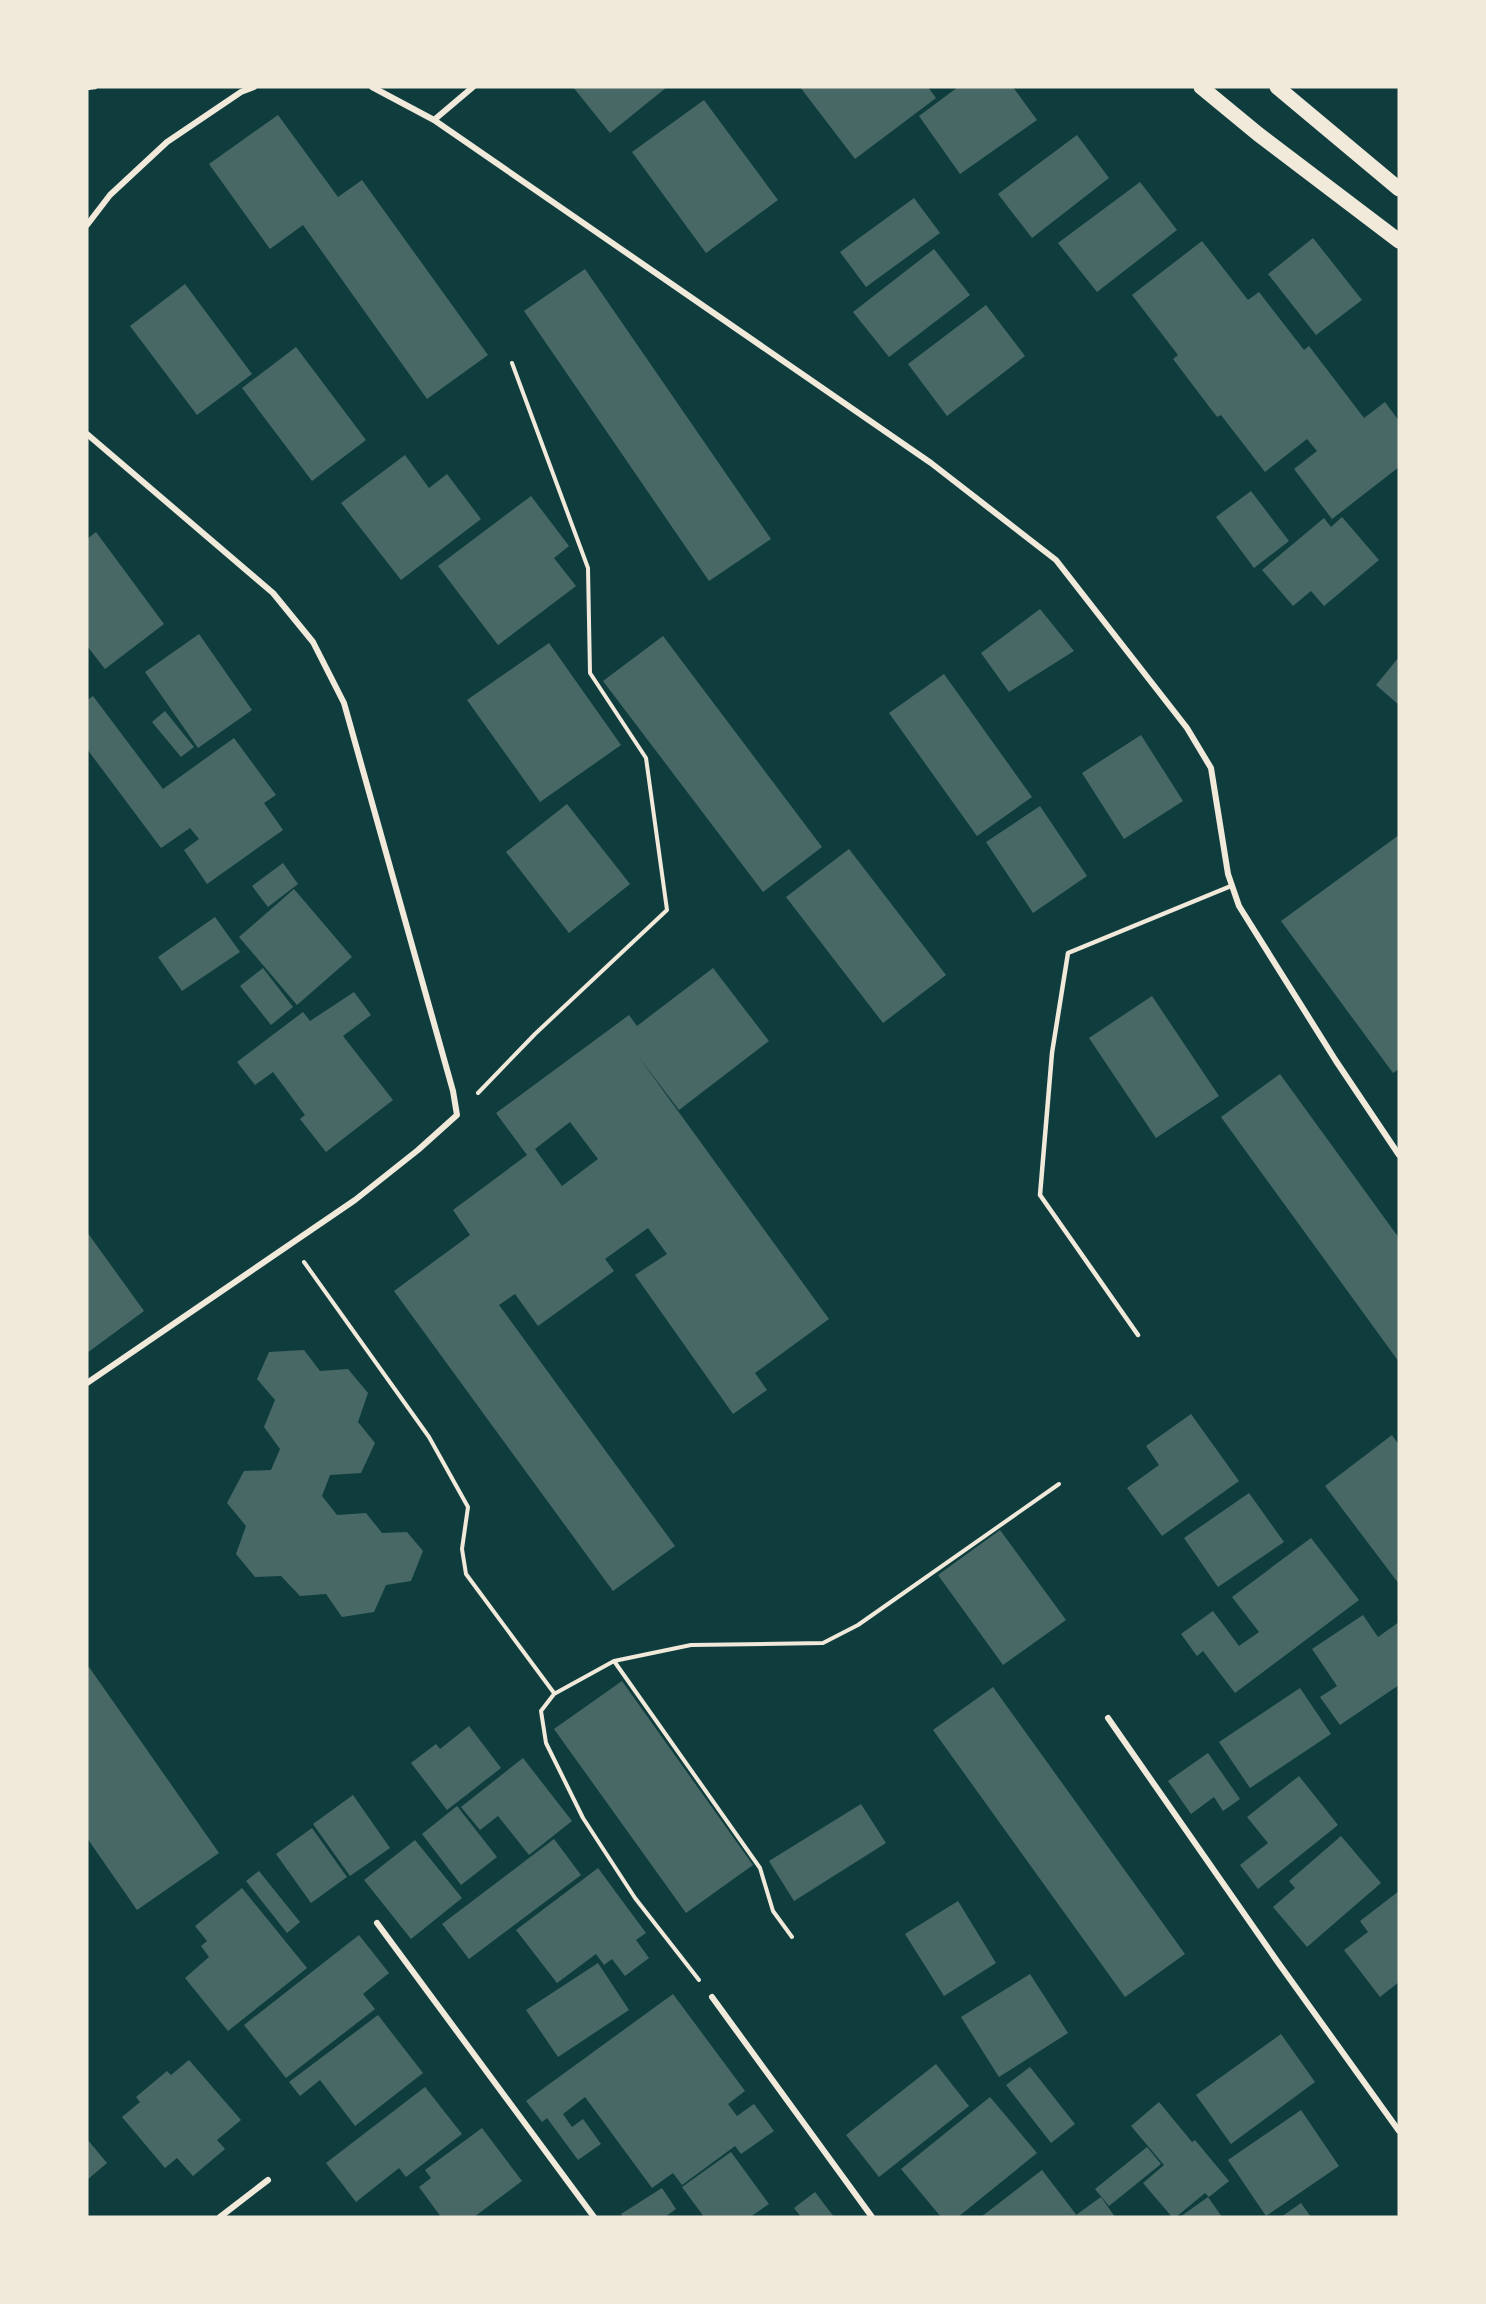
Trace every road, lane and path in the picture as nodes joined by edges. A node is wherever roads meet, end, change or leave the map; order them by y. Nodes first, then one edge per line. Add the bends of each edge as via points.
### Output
1 (95, 87) edge
2 (254, 87) edge
3 (372, 87) edge
4 (473, 87) edge
5 (1201, 87) edge
6 (1276, 87) edge
7 (87, 88) edge
8 (434, 120) junction
9 (1399, 189) edge
10 (87, 225) edge
11 (1399, 241) edge
12 (512, 363) dead end
13 (87, 434) edge
14 (1231, 886) junction
15 (457, 1115) junction
16 (1399, 1155) edge
17 (292, 1244) junction
18 (1138, 1335) dead end
19 (87, 1383) edge
20 (1059, 1484) dead end
21 (614, 1661) junction
22 (554, 1694) junction
23 (1108, 1718) dead end
24 (377, 1923) dead end
25 (792, 1937) dead end
26 (712, 1997) joint
27 (1399, 2131) edge
28 (268, 2180) dead end
29 (220, 2217) edge
30 (594, 2217) edge
31 (872, 2217) edge

1 - 7 lane
2 - 10 street via 167,142 110,195
3 - 8 street
4 - 8 street
5 - 11 main road
6 - 9 main road
8 - 14 street via 931,462 1056,560 1201,749 1211,768
12 - 15 path via 588,568 591,673 646,758 667,910 535,1034
13 - 15 street via 273,593 314,642 344,703
14 - 16 street via 1239,906
14 - 18 lane via 1068,953 1052,1053 1040,1195
15 - 17 street via 355,1200
17 - 19 street
17 - 22 path via 429,1437 468,1507 462,1549 466,1574
20 - 21 path via 858,1625 823,1643 691,1645
21 - 22 path
21 - 25 path via 760,1868 773,1911
22 - 26 path via 541,1711 546,1743 583,1818 635,1898
23 - 27 street
24 - 30 street
26 - 31 street
28 - 29 street

